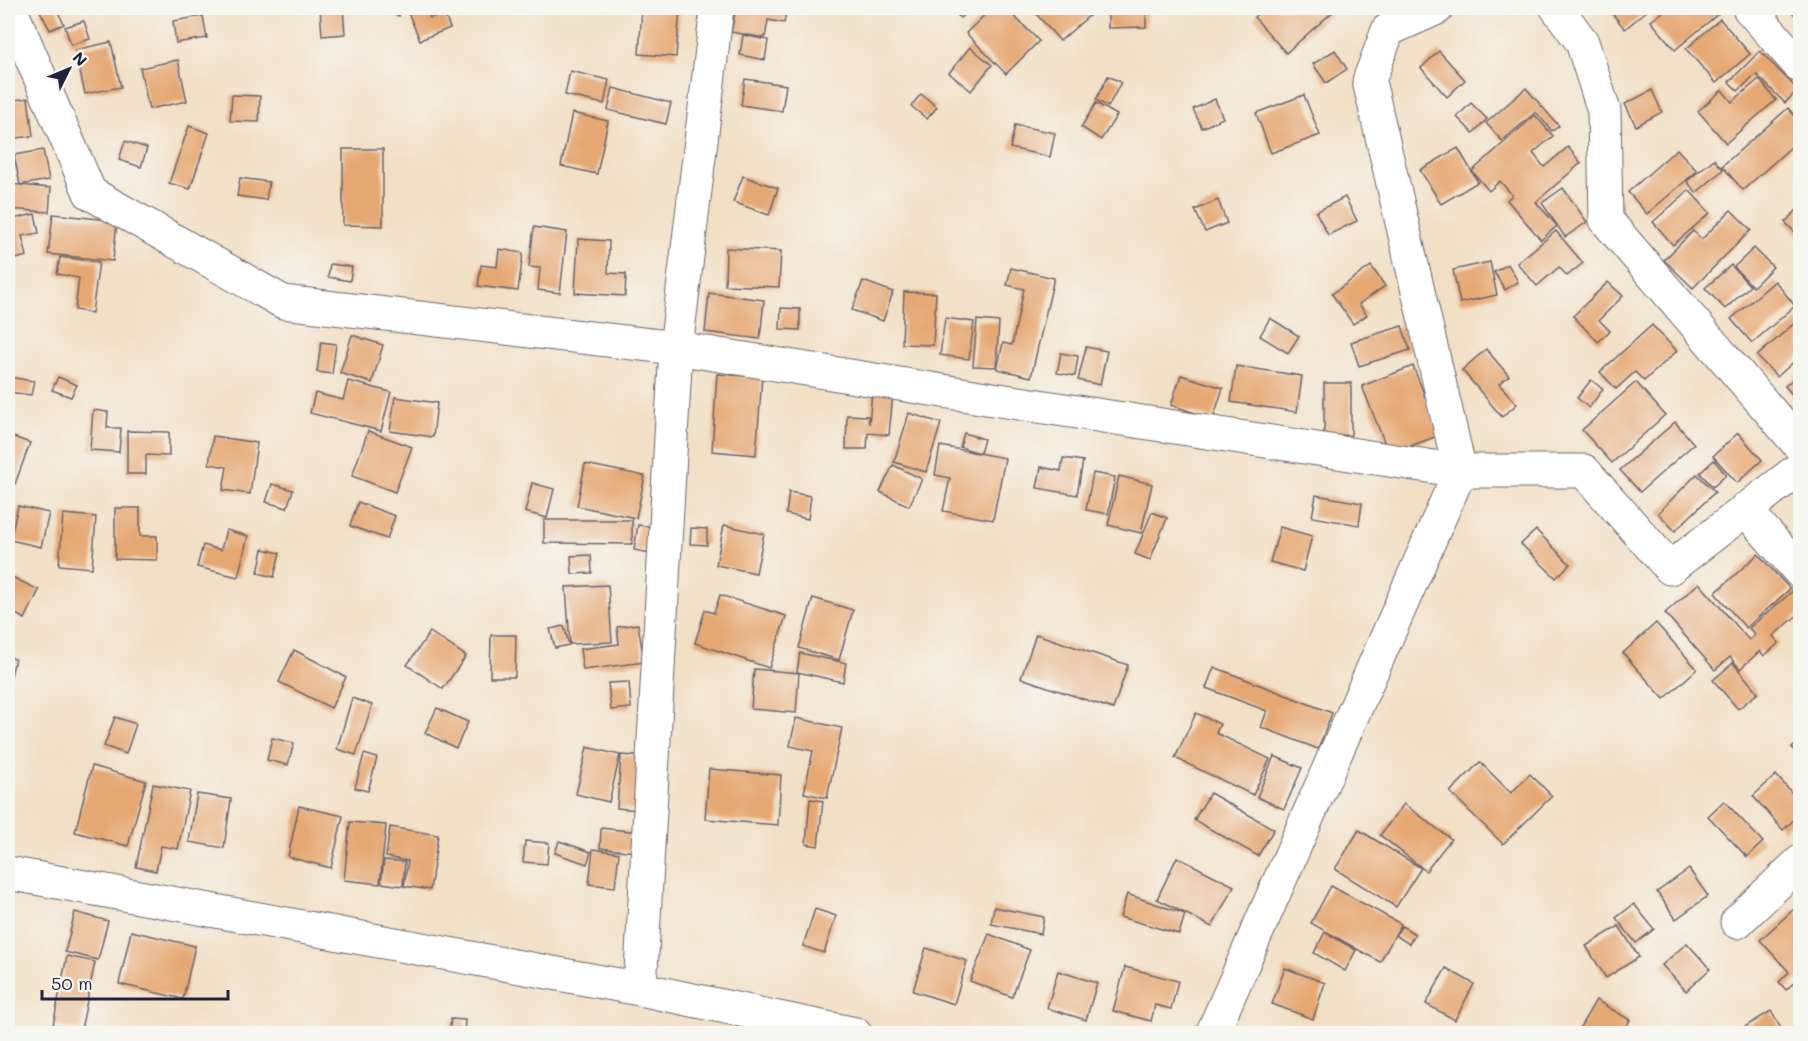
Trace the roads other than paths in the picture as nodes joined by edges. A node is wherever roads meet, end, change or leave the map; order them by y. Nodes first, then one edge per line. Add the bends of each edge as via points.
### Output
1 (10, 8) edge
2 (717, 8) edge
3 (1437, 8) edge
4 (1557, 8) edge
5 (1749, 8) edge
6 (1380, 19) edge
7 (1800, 66) edge
8 (676, 348) junction
9 (1800, 446) edge
10 (1800, 468) edge
11 (1460, 471) junction
12 (1745, 509) junction
13 (1800, 572) edge
14 (1800, 862) edge
15 (8, 873) edge
16 (1737, 922) dead end
17 (640, 989) junction
18 (855, 1034) edge
19 (1212, 1034) edge

1 - 8 street via 90,193 283,302
2 - 8 street
3 - 6 street
4 - 9 street via 1582,42 1604,111 1606,220
5 - 7 street
6 - 11 street via 1369,81
8 - 11 street
8 - 17 street
10 - 12 street
11 - 12 street via 1584,471 1670,568
11 - 19 street
12 - 13 street
14 - 16 street
15 - 17 street
17 - 18 street

